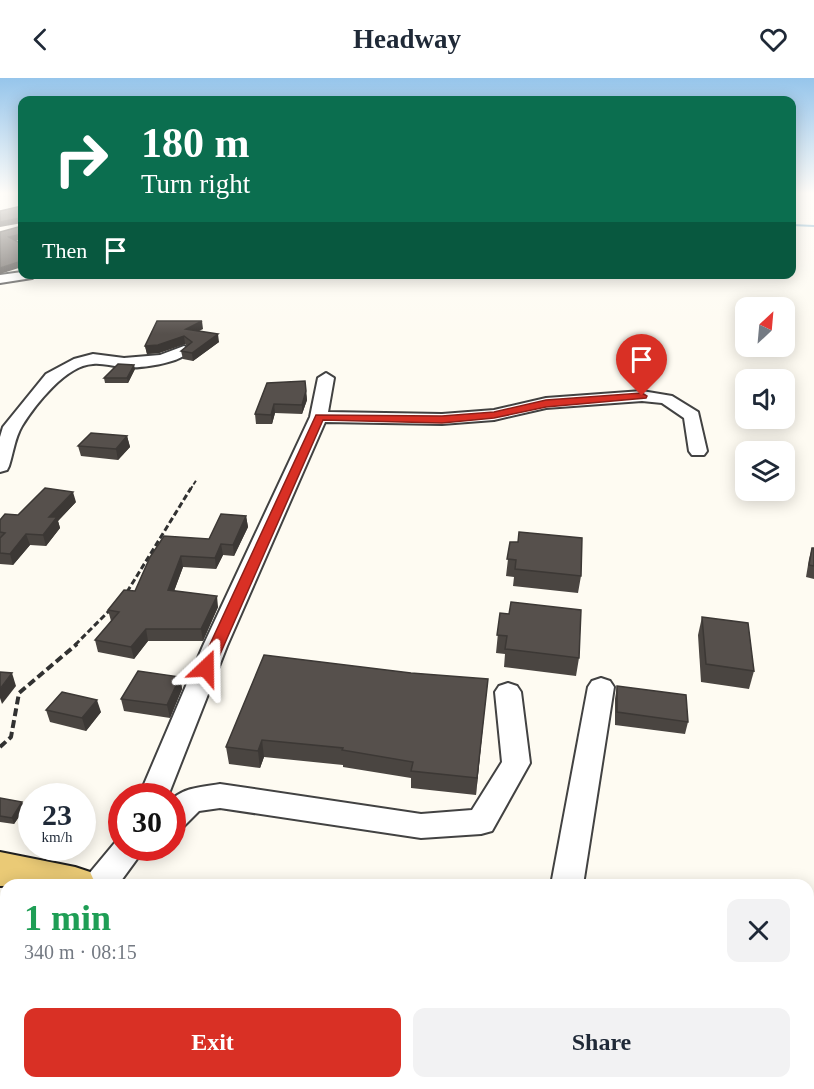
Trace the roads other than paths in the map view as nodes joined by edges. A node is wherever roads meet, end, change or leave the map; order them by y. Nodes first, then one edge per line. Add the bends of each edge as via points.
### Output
1 (18, 276) edge
2 (0, 279) edge
3 (184, 350) edge
4 (326, 378) dead end
5 (319, 417) junction
6 (698, 451) dead end
7 (0, 466) edge
8 (601, 687) dead end
9 (508, 692) dead end
10 (158, 783) edge
11 (186, 804) edge
12 (118, 861) edge
13 (0, 869) edge
14 (47, 879) edge
15 (104, 879) edge
16 (568, 879) edge

1 - 2 street
3 - 7 street via 163,359 124,363 93,359 52,377 12,426
4 - 5 street
5 - 6 street via 442,420 546,404 642,396 666,399 692,416
5 - 10 street via 215,646
8 - 16 street
9 - 11 street via 516,763 481,822 422,826 220,796
12 - 15 street
13 - 14 main road

